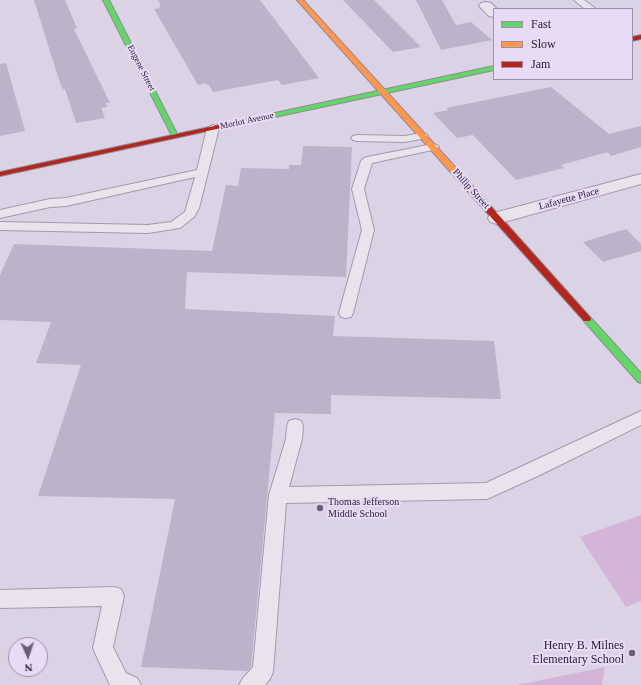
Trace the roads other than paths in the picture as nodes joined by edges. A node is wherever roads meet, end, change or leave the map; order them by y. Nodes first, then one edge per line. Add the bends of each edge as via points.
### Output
1 (106, 0) edge
2 (300, 0) edge
3 (578, 0) edge
4 (590, 8) edge
5 (493, 68) edge
6 (383, 92) junction
7 (213, 128) junction
8 (175, 136) junction
9 (422, 136) junction
10 (357, 138) dead end
11 (433, 147) junction
12 (203, 172) junction
13 (0, 174) edge
14 (641, 179) edge
15 (0, 214) edge
16 (497, 218) junction
17 (0, 226) edge
18 (346, 313) dead end
19 (641, 379) edge
20 (641, 418) edge
21 (295, 426) dead end
22 (278, 495) junction
23 (0, 599) edge
24 (130, 685) edge
25 (250, 685) edge

1 - 8 street, Eugene Street
2 - 6 street, Philip Street
3 - 4 lane
5 - 6 street, Morlot Avenue
6 - 7 street, Morlot Avenue
6 - 9 street, Philip Street
7 - 8 street, Morlot Avenue
7 - 12 lane
8 - 13 street, Morlot Avenue
9 - 10 lane via 406,139
9 - 11 street, Philip Street
11 - 16 street, Philip Street
11 - 18 lane via 367,161 358,189 368,230
12 - 15 lane
12 - 17 lane via 190,214 175,225 148,229
14 - 16 street, Lafayette Place
16 - 19 street, Philip Street
20 - 22 lane via 487,491
21 - 22 lane via 294,439
22 - 25 lane via 263,672
23 - 24 lane via 114,596 103,648 119,680

